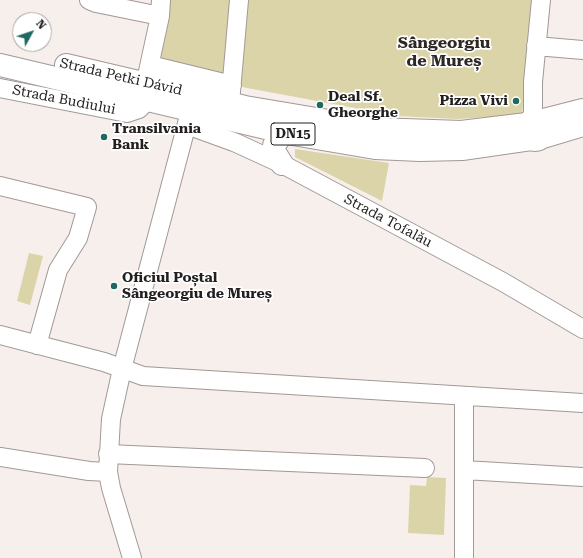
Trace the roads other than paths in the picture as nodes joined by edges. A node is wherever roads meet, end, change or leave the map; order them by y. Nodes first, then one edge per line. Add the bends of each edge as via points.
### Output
1 (89, 0) edge
2 (239, 0) edge
3 (541, 0) edge
4 (161, 8) edge
5 (536, 46) junction
6 (0, 50) edge
7 (583, 50) edge
8 (0, 65) edge
9 (148, 83) junction
10 (0, 88) edge
11 (231, 94) junction
12 (191, 110) junction
13 (583, 110) edge
14 (583, 125) edge
15 (535, 128) junction
16 (287, 133) junction
17 (282, 164) junction
18 (0, 186) edge
19 (583, 329) edge
20 (0, 335) edge
21 (37, 346) junction
22 (122, 369) junction
23 (464, 396) junction
24 (583, 403) edge
25 (108, 454) junction
26 (0, 457) edge
27 (425, 468) dead end
28 (464, 470) junction
29 (108, 472) junction
30 (583, 477) edge
31 (132, 558) edge
32 (464, 558) edge

1 - 4 street via 96,3
2 - 11 street
3 - 5 street
4 - 9 street
5 - 7 street
5 - 15 street via 533,82
6 - 9 main road, Strada Petki Dávid / DN15
8 - 9 main road, Strada Petki Dávid / DN15
9 - 10 street, Strada Budiului via 139,109 127,112
9 - 11 street
9 - 12 main road, Strada Petki Dávid / DN15
11 - 12 main road, DN15
11 - 15 main road, DN15 via 318,120 376,130 461,132
12 - 16 main road, DN15
12 - 17 street, Strada Tofalău via 234,142
12 - 22 street
13 - 15 main road, DN15
14 - 15 main road, DN15
15 - 16 main road, DN15 via 462,149 420,150 375,148
16 - 17 main road via 274,145 274,151
17 - 19 street, Strada Tofalău via 503,282
18 - 21 street via 87,207 78,238 58,270
20 - 21 street
21 - 22 street via 104,362
22 - 23 street via 142,376
22 - 25 street via 111,419
23 - 24 street
23 - 28 street
25 - 27 street
25 - 29 street
26 - 29 street
28 - 30 street
28 - 32 street
29 - 31 street

